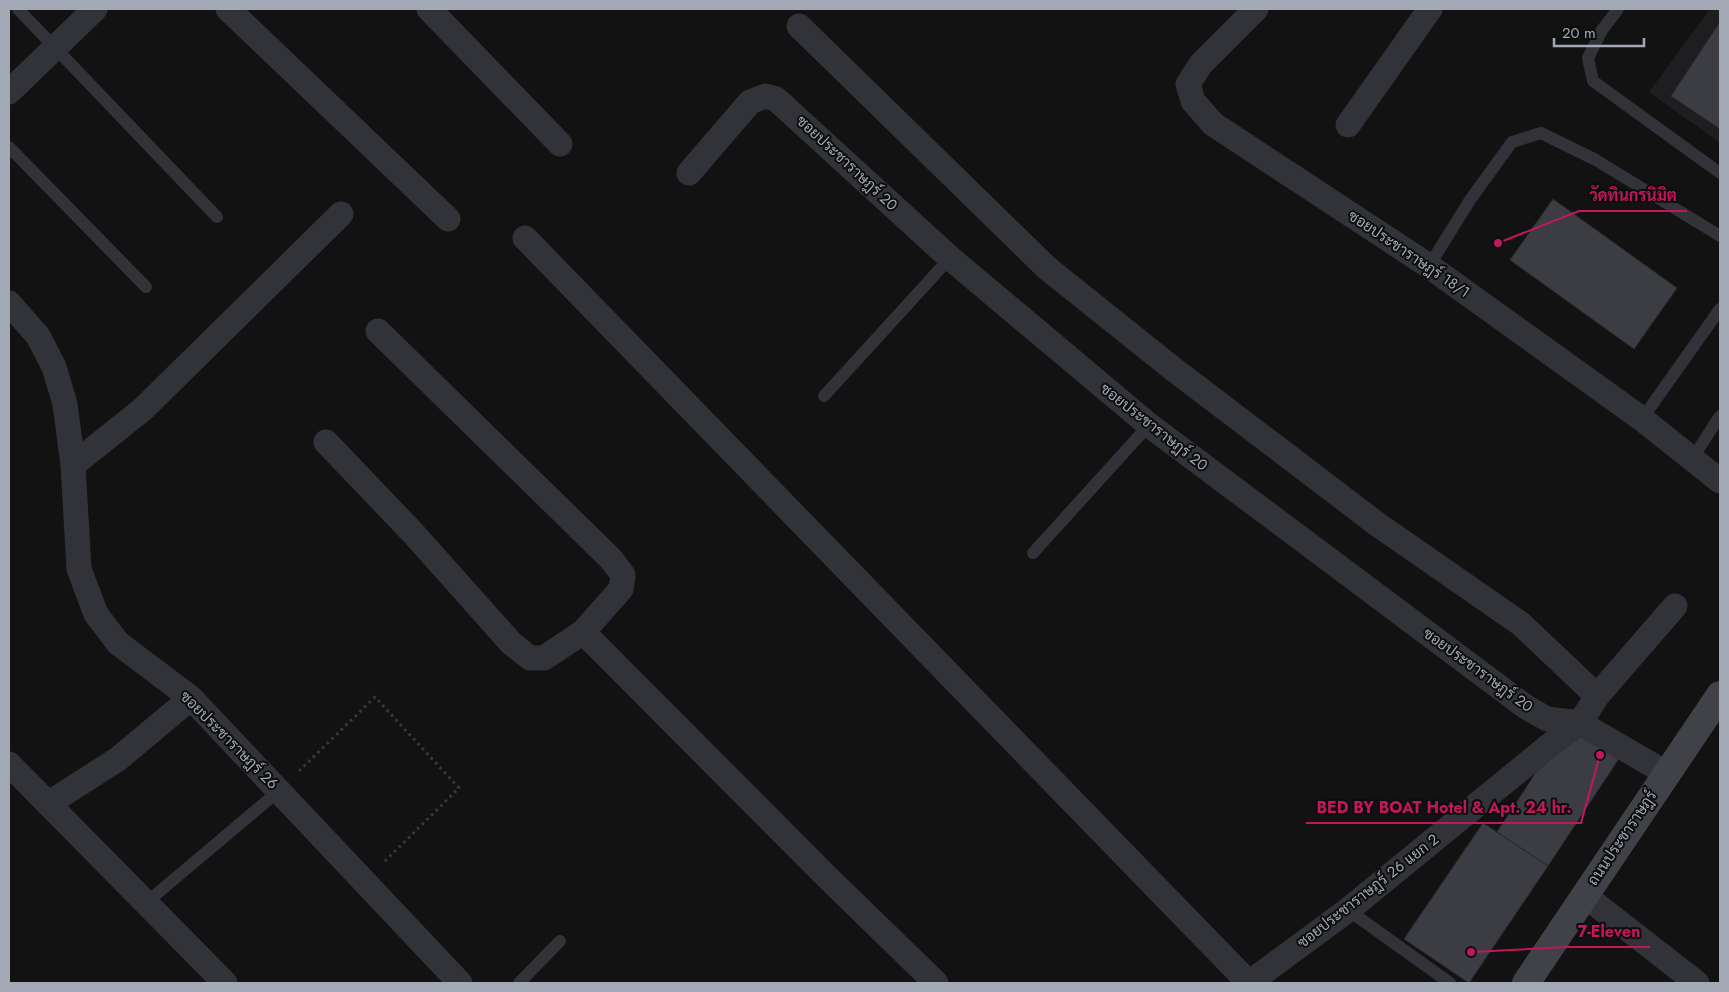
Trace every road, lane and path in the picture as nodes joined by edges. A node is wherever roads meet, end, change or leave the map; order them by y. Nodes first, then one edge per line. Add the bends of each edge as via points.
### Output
1 (18, 9) edge
2 (95, 9) edge
3 (228, 9) edge
4 (429, 9) edge
5 (1256, 9) edge
6 (1430, 9) edge
7 (1618, 9) edge
8 (800, 26) dead end
9 (55, 48) junction
10 (9, 92) edge
11 (1348, 125) dead end
12 (560, 144) dead end
13 (9, 147) edge
14 (689, 173) dead end
15 (1720, 173) edge
16 (341, 214) dead end
17 (217, 217) dead end
18 (448, 219) dead end
19 (1720, 236) edge
20 (525, 238) dead end
21 (950, 258) junction
22 (1428, 266) junction
23 (146, 287) dead end
24 (9, 303) edge
25 (1720, 309) edge
26 (378, 331) dead end
27 (824, 396) dead end
28 (1720, 416) edge
29 (1642, 419) junction
30 (1149, 425) junction
31 (326, 442) dead end
32 (1692, 459) junction
33 (73, 465) junction
34 (1720, 481) edge
35 (1033, 553) dead end
36 (1675, 606) dead end
37 (583, 632) junction
38 (1720, 695) edge
39 (1597, 696) junction
40 (191, 698) junction
41 (1580, 723) junction
42 (9, 764) edge
43 (1666, 773) junction
44 (280, 790) junction
45 (48, 804) junction
46 (365, 881) junction
47 (1584, 895) junction
48 (147, 902) junction
49 (1348, 910) junction
50 (560, 941) dead end
51 (225, 983) edge
52 (460, 983) edge
53 (519, 983) edge
54 (936, 983) edge
55 (1249, 983) edge
56 (1450, 983) edge
57 (1526, 983) edge
58 (1697, 983) edge

1 - 9 lane
2 - 9 street
3 - 18 street
4 - 12 street
5 - 22 street, ซอยประชาราษฎร์ 18/1 via 1201,64 1188,84 1193,101 1213,124
6 - 11 street
7 - 15 lane via 1602,30 1588,58 1593,81
8 - 39 street via 1047,268 1377,524 1521,624
9 - 10 street
9 - 17 lane
13 - 23 lane
14 - 21 street, ซอยประชาราษฎร์ 20 via 750,102 766,96 776,99
16 - 33 street via 143,409
19 - 22 lane via 1596,160 1541,133 1512,142
20 - 55 street
21 - 27 lane
21 - 30 street, ซอยประชาราษฎร์ 20
22 - 29 street, ซอยประชาราษฎร์ 18/1
24 - 33 street, ซอยประชาราษฎร์ 26 via 38,336 54,367 65,404
25 - 29 lane
26 - 37 street via 611,558 623,575 621,589
28 - 32 lane
29 - 32 street, ซอยประชาราษฎร์ 18/1
30 - 35 lane
30 - 41 street, ซอยประชาราษฎร์ 20 via 1526,707 1547,719
31 - 37 street via 511,643 530,658 544,658
32 - 34 street, ซอยประชาราษฎร์ 18/1
33 - 40 street, ซอยประชาราษฎร์ 26 via 79,569 96,614 118,643
36 - 39 street, ซอยประชาราษฎร์ 26 แยก 2
37 - 54 street
38 - 43 main road, ถนนประชาราษฎร์
39 - 41 street, ซอยประชาราษฎร์ 26 แยก 2
40 - 44 street, ซอยประชาราษฎร์ 26
40 - 45 street via 118,759
41 - 43 street, ซอยประชาราษฎร์ 20
41 - 49 street, ซอยประชาราษฎร์ 26 แยก 2
42 - 45 street
43 - 47 main road, ถนนประชาราษฎร์
44 - 46 street, ซอยประชาราษฎร์ 26
44 - 46 path via 375,697 459,788
44 - 48 lane
45 - 48 street
46 - 52 street, ซอยประชาราษฎร์ 26
47 - 57 main road, ถนนประชาราษฎร์
47 - 58 street
48 - 51 street
49 - 55 street, ซอยประชาราษฎร์ 26 แยก 2
49 - 56 lane
50 - 53 lane

